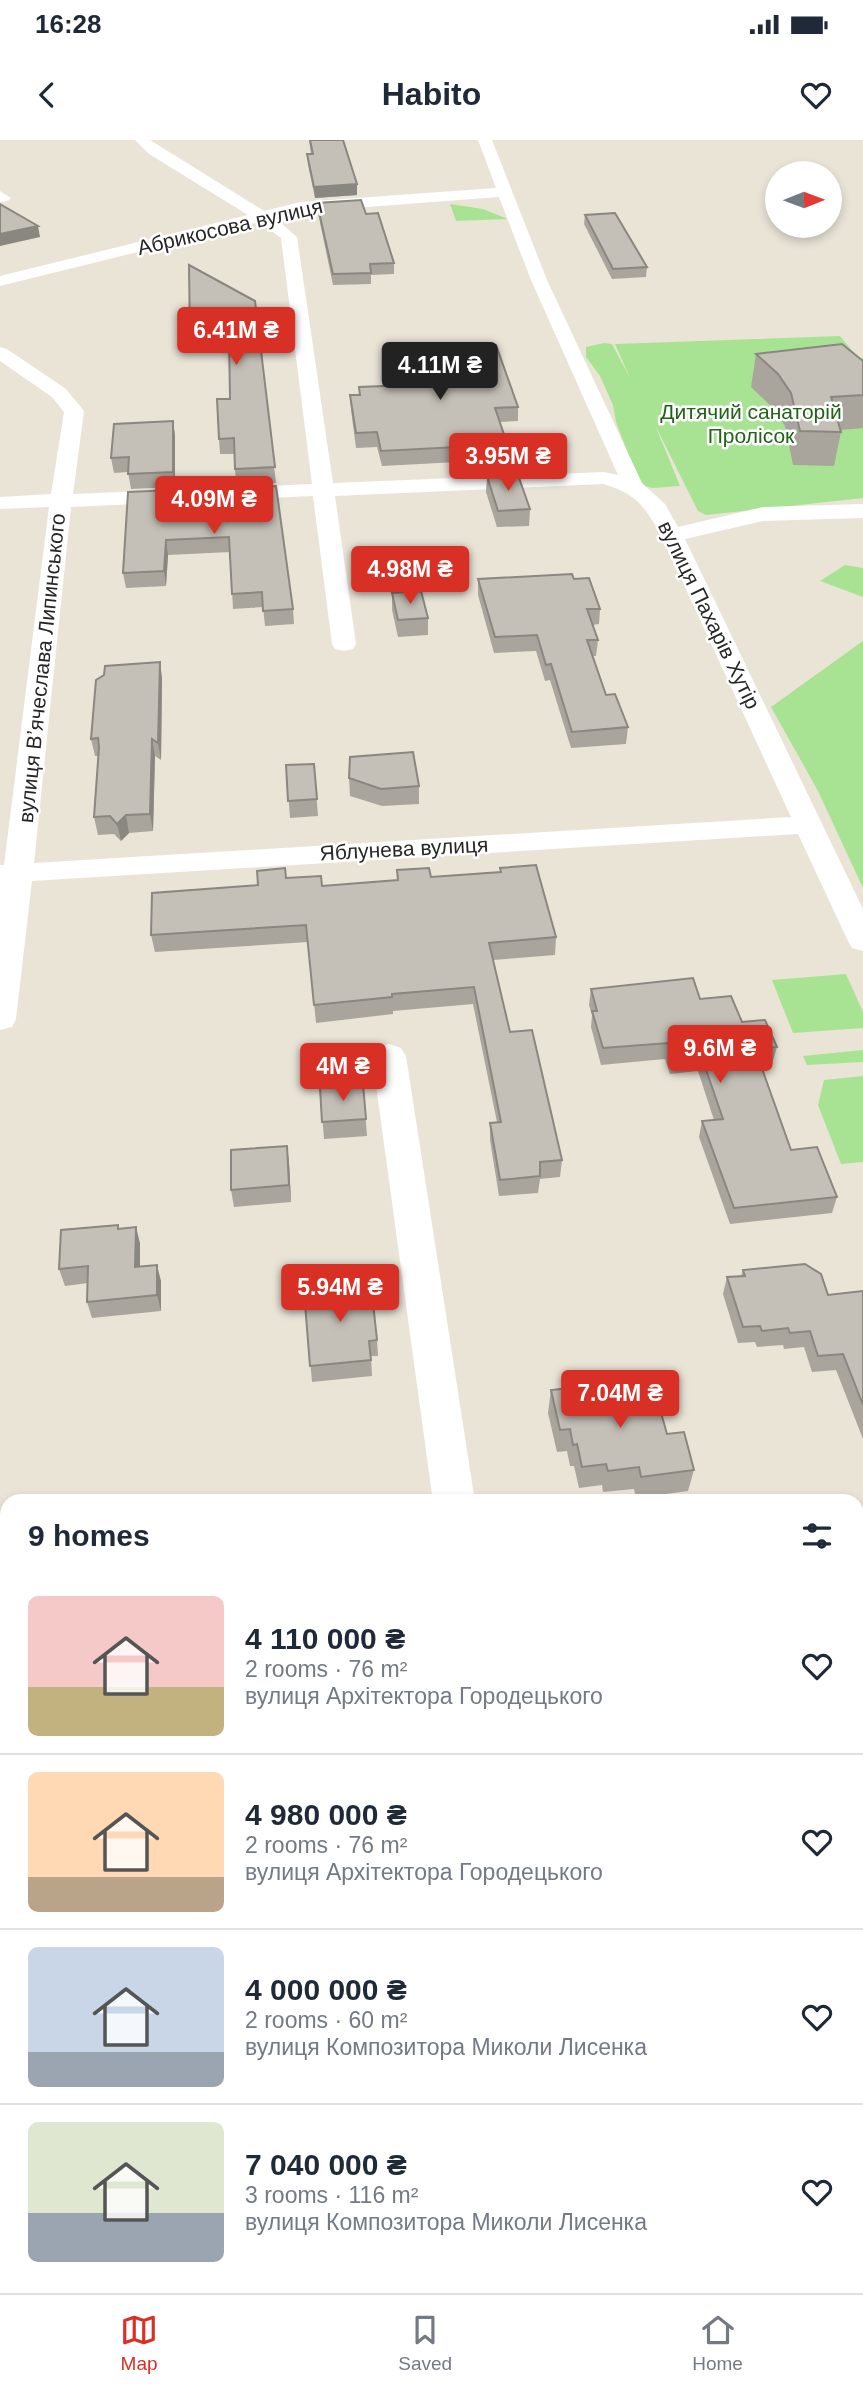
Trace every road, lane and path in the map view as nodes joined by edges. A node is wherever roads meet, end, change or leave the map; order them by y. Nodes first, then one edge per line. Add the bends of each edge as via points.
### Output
1 (142, 140) edge
2 (485, 140) edge
3 (505, 192) junction
4 (264, 218) junction
5 (0, 281) edge
6 (0, 354) edge
7 (633, 486) junction
8 (321, 487) junction
9 (60, 499) junction
10 (0, 503) edge
11 (863, 511) edge
12 (673, 535) junction
13 (344, 644) dead end
14 (808, 825) junction
15 (10, 873) edge
16 (863, 941) edge
17 (0, 1019) edge
18 (389, 1056) dead end
19 (453, 1494) edge

1 - 4 street
2 - 3 street, вулиця Пахарів Хутір
3 - 4 street, Абрикосова вулиця via 316,205
3 - 7 street, вулиця Пахарів Хутір via 539,280
4 - 5 street, Абрикосова вулиця
4 - 8 street via 289,237 292,246
6 - 9 street, вулиця Вʼячеслава Липинського via 59,393 74,411
7 - 8 street via 604,478
7 - 12 street, вулиця Пахарів Хутір via 657,509
8 - 9 street
8 - 13 street
9 - 10 street
9 - 15 street, вулиця Вʼячеслава Липинського
11 - 12 street via 763,514
12 - 14 street, вулиця Пахарів Хутір
14 - 15 street, Яблунева вулиця
14 - 16 street, вулиця Пахарів Хутір
15 - 17 street, вулиця Вʼячеслава Липинського
18 - 19 street

